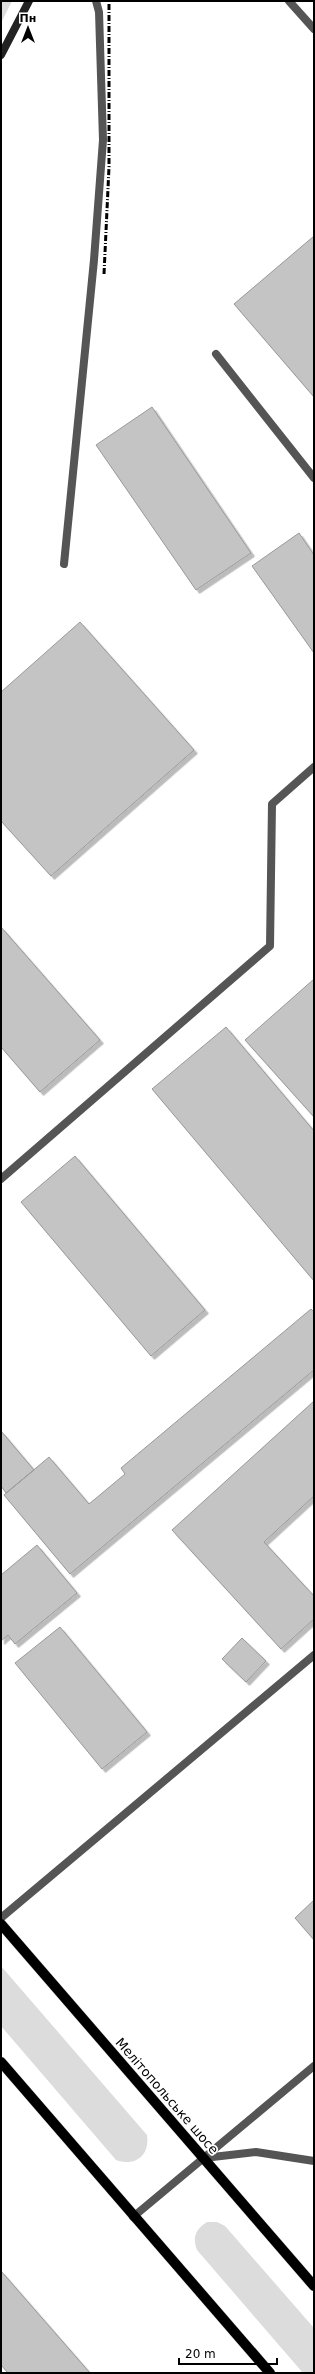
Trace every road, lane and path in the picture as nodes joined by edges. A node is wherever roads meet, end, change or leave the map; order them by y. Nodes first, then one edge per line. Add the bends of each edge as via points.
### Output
1 (29, 1) edge
2 (96, 1) edge
3 (289, 1) edge
4 (314, 29) edge
5 (1, 55) edge
6 (216, 354) dead end
7 (314, 478) edge
8 (64, 564) dead end
9 (314, 767) edge
10 (1, 1179) edge
11 (314, 1655) edge
12 (1, 1918) edge
13 (1, 1924) edge
14 (1, 2062) edge
15 (314, 2066) edge
16 (204, 2158) junction
17 (314, 2160) edge
18 (133, 2217) junction
19 (314, 2286) edge
20 (270, 2373) edge

1 - 5 street
2 - 8 street via 99,12 103,140 94,260
3 - 4 street
6 - 7 street
9 - 10 street via 272,804 270,946
11 - 12 street
13 - 16 main road, Мелітопольське шосе
14 - 18 main road
15 - 16 street
16 - 17 street via 256,2152
16 - 18 street
16 - 19 main road, Мелітопольське шосе
18 - 20 main road

